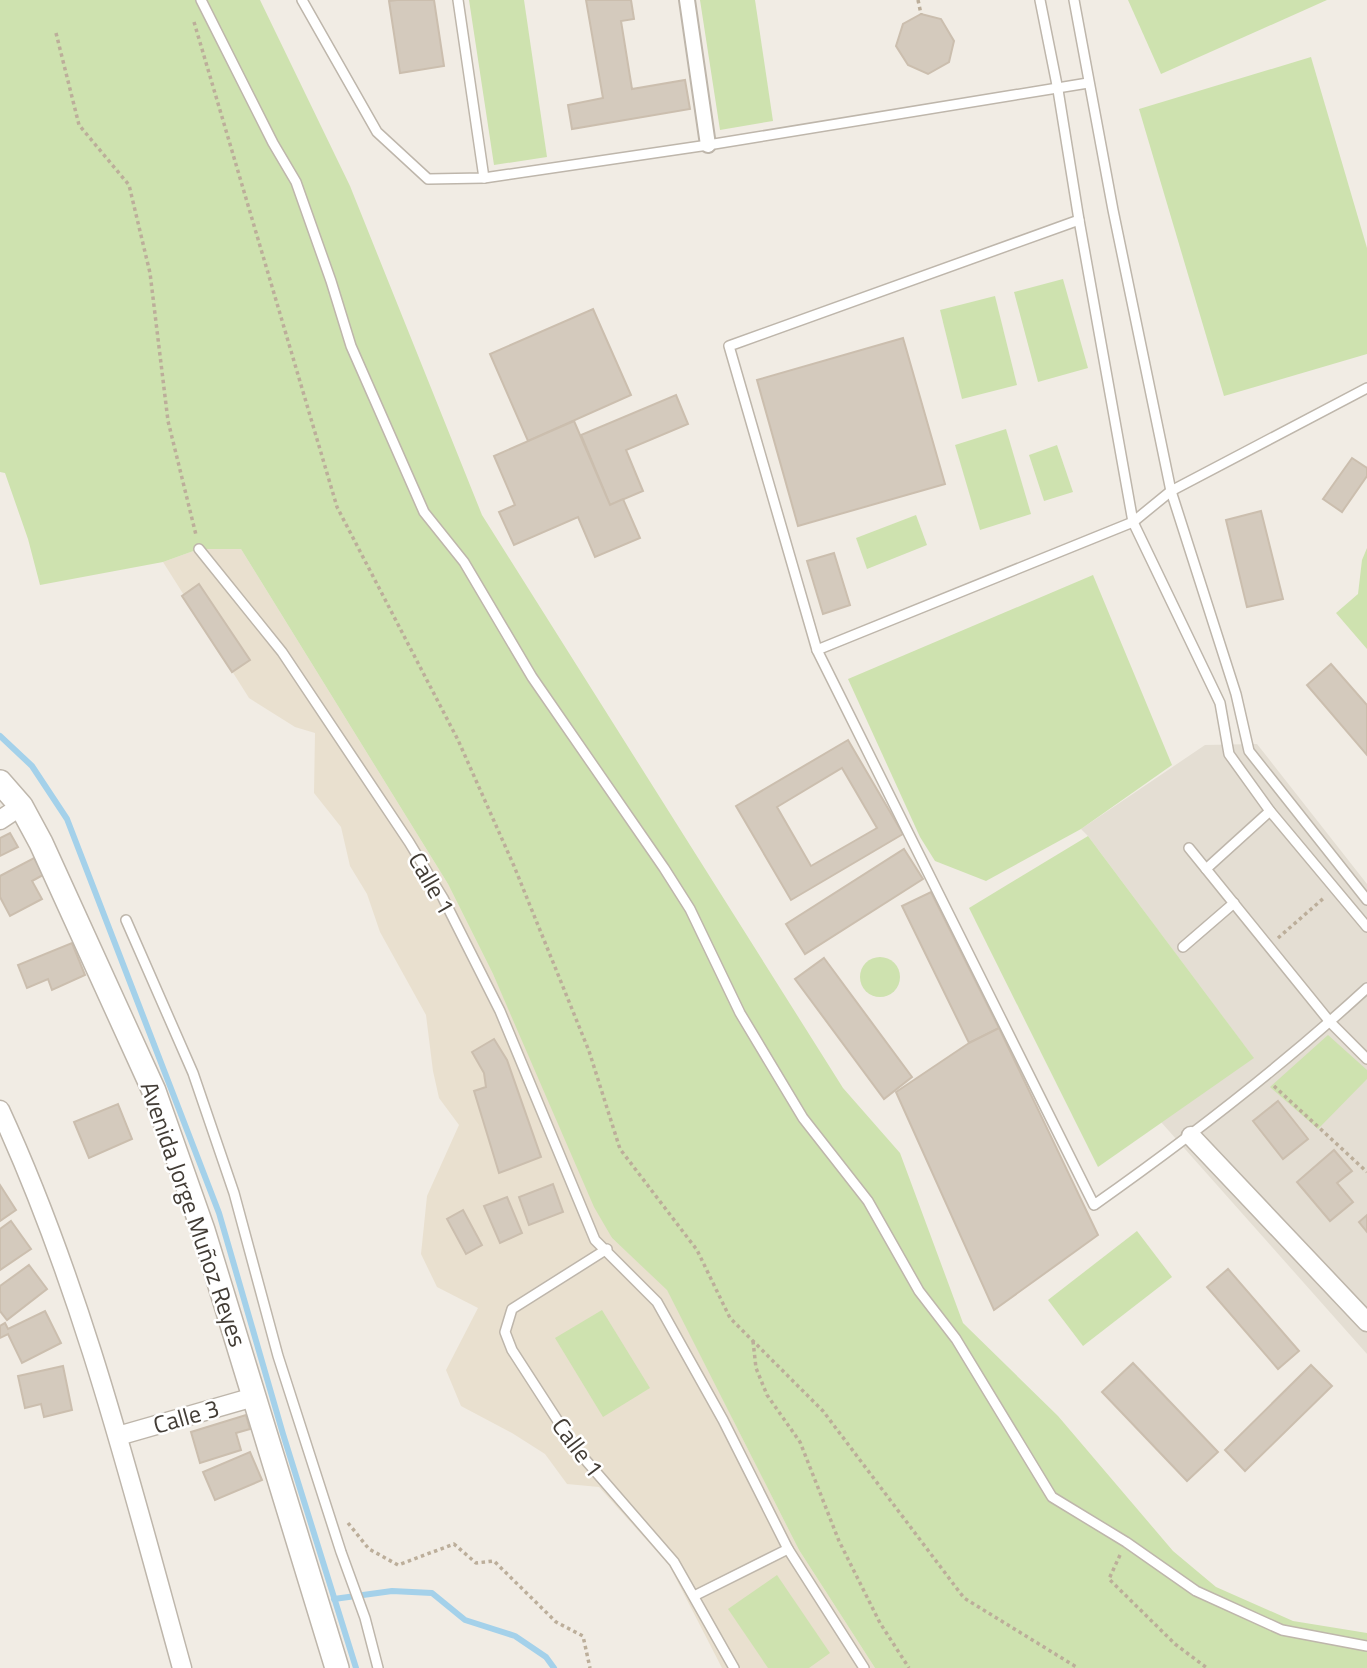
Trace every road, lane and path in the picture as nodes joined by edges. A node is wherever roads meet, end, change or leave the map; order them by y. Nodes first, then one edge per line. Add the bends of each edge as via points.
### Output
1 (201, 0) edge
2 (302, 0) edge
3 (458, 0) edge
4 (687, 0) edge
5 (918, 0) edge
6 (1040, 0) edge
7 (1074, 0) edge
8 (191, 11) dead end
9 (921, 14) dead end
10 (56, 33) dead end
11 (1088, 83) junction
12 (1058, 90) junction
13 (708, 145) junction
14 (484, 178) junction
15 (1079, 220) junction
16 (1367, 388) edge
17 (1171, 491) junction
18 (1133, 522) junction
19 (199, 549) joint
20 (817, 650) junction
21 (0, 782) edge
22 (21, 806) junction
23 (1270, 811) junction
24 (0, 820) edge
25 (1189, 848) dead end
26 (1206, 869) junction
27 (1334, 889) junction
28 (1367, 900) edge
29 (1234, 903) junction
30 (126, 920) dead end
31 (1367, 927) edge
32 (1268, 946) junction
33 (1183, 947) dead end
34 (1367, 988) edge
35 (1331, 1022) junction
36 (1367, 1059) edge
37 (1264, 1077) junction
38 (0, 1111) edge
39 (1191, 1136) junction
40 (1367, 1172) edge
41 (607, 1250) junction
42 (1367, 1322) edge
43 (753, 1341) junction
44 (254, 1397) junction
45 (118, 1436) junction
46 (342, 1513) dead end
47 (1126, 1542) junction
48 (788, 1549) junction
49 (694, 1596) junction
50 (1367, 1646) edge
51 (182, 1668) edge
52 (337, 1668) edge
53 (378, 1668) edge
54 (590, 1668) edge
55 (734, 1668) edge
56 (864, 1668) edge
57 (909, 1668) edge
58 (1078, 1668) edge
59 (1207, 1668) edge

1 - 47 lane via 296,182 351,346 424,512 464,562 532,677 664,868 690,909 740,1013 803,1118 868,1201 919,1291 956,1339 1052,1497
2 - 14 lane via 377,132 428,179
3 - 14 lane
4 - 13 street
5 - 9 path
6 - 12 lane
7 - 11 lane
8 - 43 path via 337,507 458,740 514,866 589,1051 620,1149 697,1250 730,1318
10 - 19 path via 79,125 129,185 150,273 168,421
11 - 12 lane
11 - 17 lane
12 - 13 lane
12 - 15 lane
13 - 14 lane
15 - 18 lane
15 - 20 lane via 729,346
16 - 17 lane
17 - 18 lane
17 - 28 lane via 1236,694 1249,751
18 - 20 lane
18 - 23 lane via 1220,703 1229,754
19 - 41 lane, Calle 1 via 282,652 443,898 499,1010 595,1240
20 - 39 lane via 1094,1205
21 - 22 street, Avenida Jorge Muñoz Reyes
22 - 24 street
22 - 44 street, Avenida Jorge Muñoz Reyes via 154,1091
23 - 26 lane
23 - 27 lane
25 - 26 lane
26 - 29 lane
27 - 31 lane
27 - 32 path
29 - 32 lane
29 - 33 lane
30 - 53 lane via 193,1073 234,1193 278,1356
32 - 35 lane
34 - 35 lane
35 - 36 lane
35 - 37 lane
37 - 39 lane
37 - 40 path
38 - 45 street via 55,1242
39 - 42 street
41 - 48 lane, Calle 1 via 657,1302
41 - 49 lane, Calle 1 via 512,1309 505,1332 576,1449 674,1562
43 - 57 path via 755,1368 767,1395 800,1442 839,1541 880,1623
43 - 58 path via 823,1411 964,1598
44 - 45 street, Calle 3
44 - 52 street, Avenida Jorge Muñoz Reyes
45 - 51 street
46 - 54 path via 369,1549 398,1565 454,1544 477,1563 494,1561 556,1622 583,1636
47 - 50 lane via 1196,1591 1282,1630
47 - 59 path via 1109,1579 1175,1644
48 - 49 lane
48 - 56 lane, Calle 1
49 - 55 lane, Calle 1

